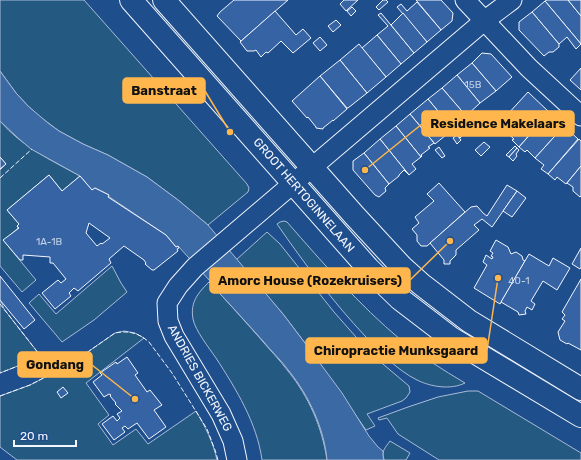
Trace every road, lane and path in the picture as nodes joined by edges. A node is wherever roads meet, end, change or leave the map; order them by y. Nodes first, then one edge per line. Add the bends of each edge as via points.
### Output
1 (131, 0) edge
2 (164, 0) edge
3 (465, 0) edge
4 (512, 0) edge
5 (484, 21) junction
6 (581, 116) edge
7 (312, 167) junction
8 (294, 184) junction
9 (581, 389) edge
10 (581, 416) edge
11 (237, 460) edge

1 - 8 main road, GROOT HERTOGINNELAAN
2 - 7 main road, GROOT HERTOGINNELAAN
3 - 5 street
4 - 5 street, ANDRIES BICKERWEG
5 - 6 street via 529,68
5 - 7 street, ANDRIES BICKERWEG
7 - 8 street, ANDRIES BICKERWEG
7 - 9 main road, GROOT HERTOGINNELAAN via 402,267 421,284 469,321
8 - 10 main road, GROOT HERTOGINNELAAN via 368,268 400,299 451,338
8 - 11 street, ANDRIES BICKERWEG via 195,267 167,303 168,321 174,336 221,414 233,440

